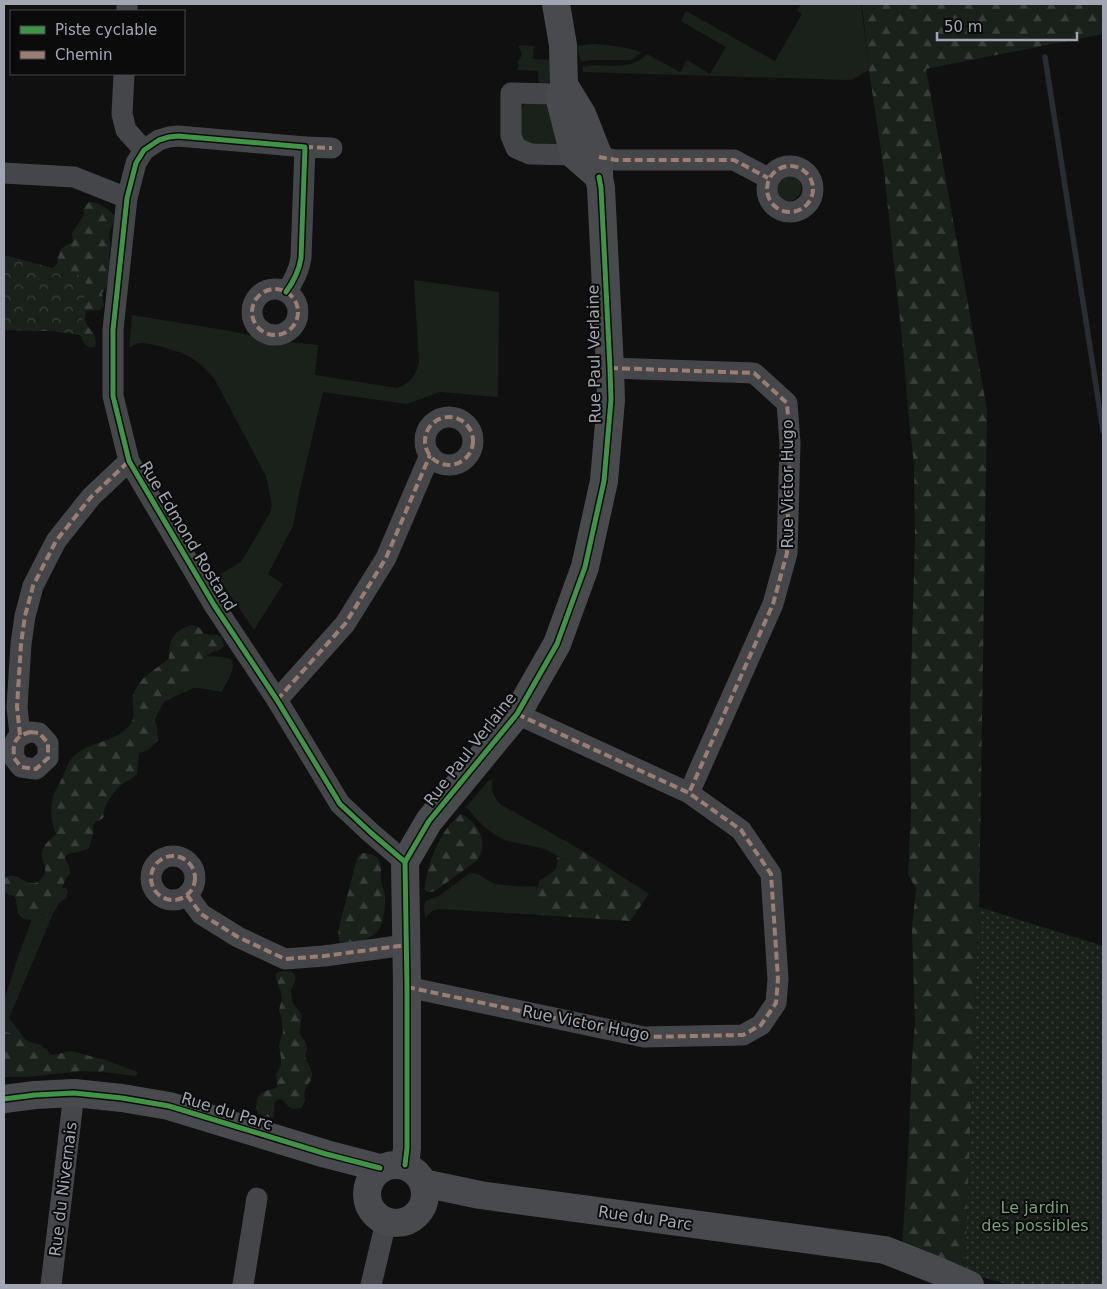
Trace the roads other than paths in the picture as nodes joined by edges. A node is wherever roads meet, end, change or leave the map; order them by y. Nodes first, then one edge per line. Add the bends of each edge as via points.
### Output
1 (556, 4) edge
2 (124, 75) edge
3 (561, 90) junction
4 (305, 147) junction
5 (332, 148) dead end
6 (144, 150) junction
7 (591, 163) junction
8 (4, 173) edge
9 (768, 178) dead end
10 (127, 198) junction
11 (286, 292) dead end
12 (610, 368) junction
13 (430, 455) dead end
14 (129, 461) junction
15 (277, 700) junction
16 (517, 714) junction
17 (20, 735) dead end
18 (689, 793) junction
19 (405, 862) junction
20 (187, 895) dead end
21 (406, 945) junction
22 (407, 987) junction
23 (74, 1093) junction
24 (4, 1099) edge
25 (326, 1154) junction
26 (403, 1172) junction
27 (366, 1194) junction
28 (480, 1195) junction
29 (257, 1198) dead end
30 (418, 1213) junction
31 (386, 1222) junction
32 (810, 1240) junction
33 (51, 1285) edge
34 (243, 1285) edge
35 (371, 1285) edge
36 (924, 1285) edge
37 (970, 1285) edge

1 - 3 street via 563,45
2 - 6 street via 122,114 126,130
3 - 7 street, Rue Paul Verlaine via 582,114
3 - 7 street via 511,94 511,136 516,148 530,154
4 - 5 street
4 - 6 street via 178,136 159,140
4 - 11 street via 301,258 299,269
6 - 10 street, Rue Edmond Rostand via 136,163
7 - 9 street via 734,160
7 - 12 street, Rue Paul Verlaine via 601,188
8 - 10 street via 74,177
10 - 14 street, Rue Edmond Rostand via 113,330 113,396
12 - 16 street, Rue Paul Verlaine via 611,400 604,481 585,567 557,644
12 - 18 street, Rue Victor Hugo via 754,373 787,403 790,443 787,554 773,604
13 - 15 street via 376,575 345,624
14 - 15 street, Rue Edmond Rostand via 214,605
14 - 17 street via 91,497 56,541 33,586 21,644
15 - 19 street, Rue Edmond Rostand via 340,804
16 - 18 street, Rue Victor Hugo
16 - 19 street, Rue Paul Verlaine via 430,821
18 - 22 street, Rue Victor Hugo via 741,830 771,874 778,979 776,1003 760,1025 743,1035 644,1037
19 - 21 street
20 - 21 street via 201,914 238,937 285,959
21 - 22 street
22 - 26 street via 407,1138
23 - 24 street, Rue du Parc
23 - 25 street, Rue du Parc via 169,1106
23 - 33 street, Rue du Nivernais
25 - 26 street, Rue du Parc
25 - 27 street, Rue du Parc
26 - 27 street via 372,1175
26 - 28 street, Rue du Parc
26 - 30 street via 425,1190 425,1199
27 - 31 street via 372,1211
28 - 30 street, Rue du Parc
28 - 32 street, Rue du Parc
29 - 34 street
30 - 31 street via 404,1222
31 - 35 street
32 - 36 street, Rue du Parc
32 - 37 street, Rue du Parc via 884,1250

